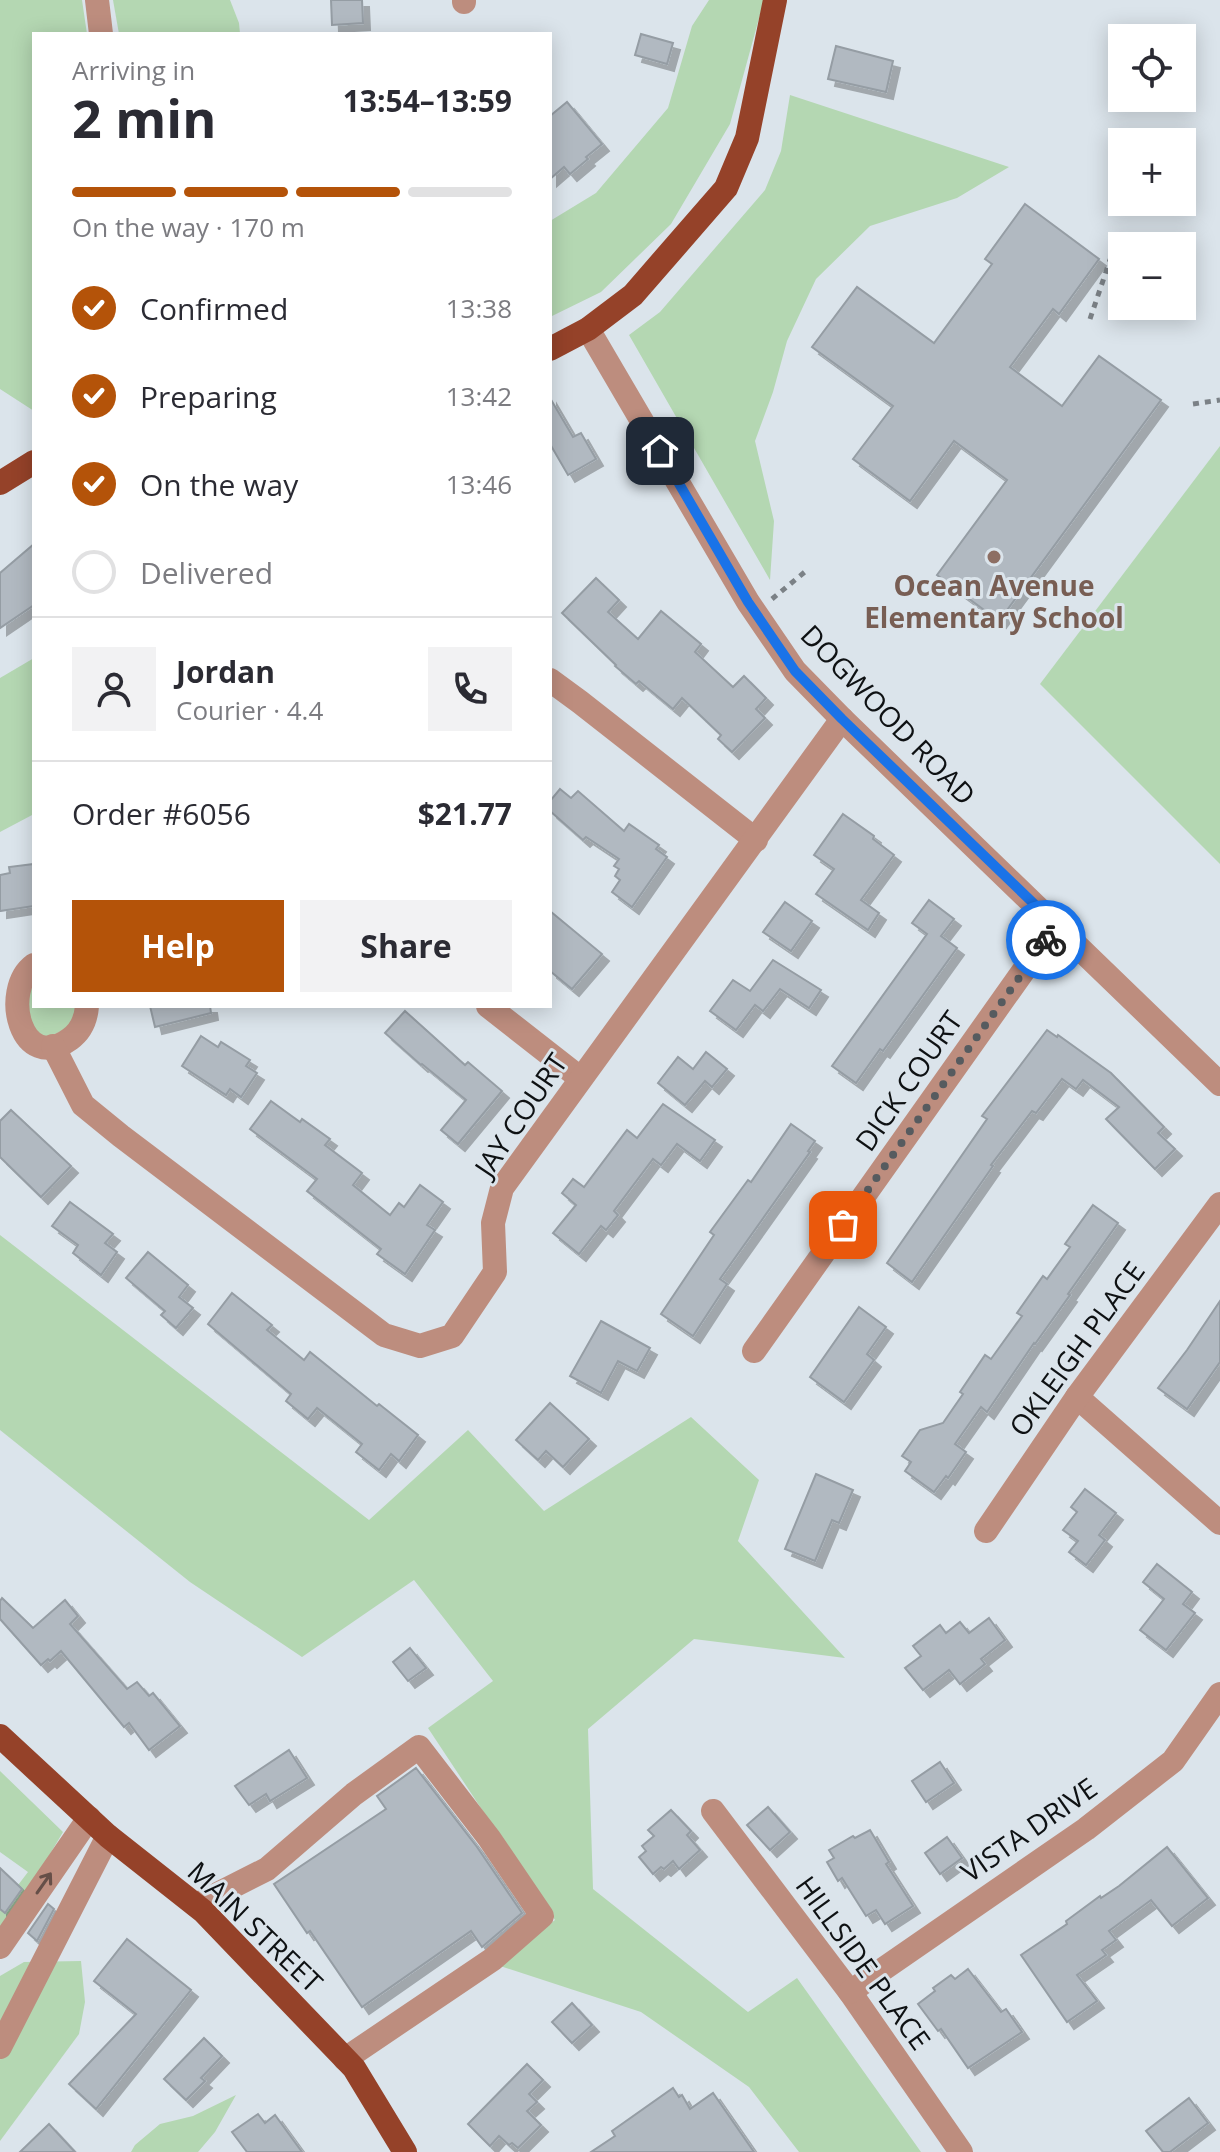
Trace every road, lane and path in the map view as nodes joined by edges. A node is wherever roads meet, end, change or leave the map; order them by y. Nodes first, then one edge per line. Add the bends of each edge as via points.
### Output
1 (97, 0) edge
2 (775, 0) edge
3 (101, 32) edge
4 (1108, 266) edge
5 (1090, 319) dead end
6 (588, 329) junction
7 (552, 348) edge
8 (1220, 400) edge
9 (1193, 404) dead end
10 (32, 463) edge
11 (0, 483) edge
12 (806, 571) dead end
13 (768, 603) dead end
14 (552, 681) edge
15 (842, 719) junction
16 (756, 840) junction
17 (1056, 925) junction
18 (32, 966) edge
19 (87, 1008) edge
20 (491, 1008) edge
21 (53, 1046) junction
22 (580, 1078) junction
23 (1220, 1084) edge
24 (1220, 1204) edge
25 (754, 1351) dead end
26 (1077, 1397) junction
27 (1220, 1523) edge
28 (986, 1531) dead end
29 (1220, 1694) edge
30 (0, 1736) edge
31 (713, 1811) dead end
32 (89, 1818) junction
33 (108, 1836) junction
34 (196, 1905) junction
35 (0, 1947) edge
36 (850, 1992) junction
37 (0, 2047) edge
38 (345, 2059) junction
39 (405, 2152) edge
40 (961, 2152) edge

1 - 3 street
2 - 6 main road via 747,138 726,188 633,295
4 - 5 path
6 - 7 main road
6 - 15 street, DOGWOOD ROAD via 748,602 795,671
8 - 9 path
10 - 11 main road
12 - 13 path
14 - 16 street
15 - 16 street, JAY COURT
15 - 17 street, DOGWOOD ROAD
16 - 22 street, JAY COURT
17 - 23 street, DOGWOOD ROAD
17 - 25 street, DICK COURT
18 - 21 street via 22,969 5,992 6,1020 25,1042
19 - 21 street via 76,1034
20 - 22 street
21 - 22 street, JAY COURT via 83,1105 384,1335 420,1346 452,1336 495,1272 493,1223 502,1188
24 - 26 street, OKLEIGH PLACE
26 - 27 street
26 - 28 street, OKLEIGH PLACE
29 - 36 street, VISTA DRIVE via 1173,1761 1086,1829
30 - 32 main road, MAIN STREET
31 - 36 street, HILLSIDE PLACE
32 - 33 main road, MAIN STREET
35 -> 32 street
33 - 34 main road, MAIN STREET
33 - 37 street
34 - 38 main road, MAIN STREET
34 - 38 street via 267,1869 354,1794 419,1747 542,1916 493,1959
36 - 40 street, HILLSIDE PLACE
38 - 39 main road, MAIN STREET

